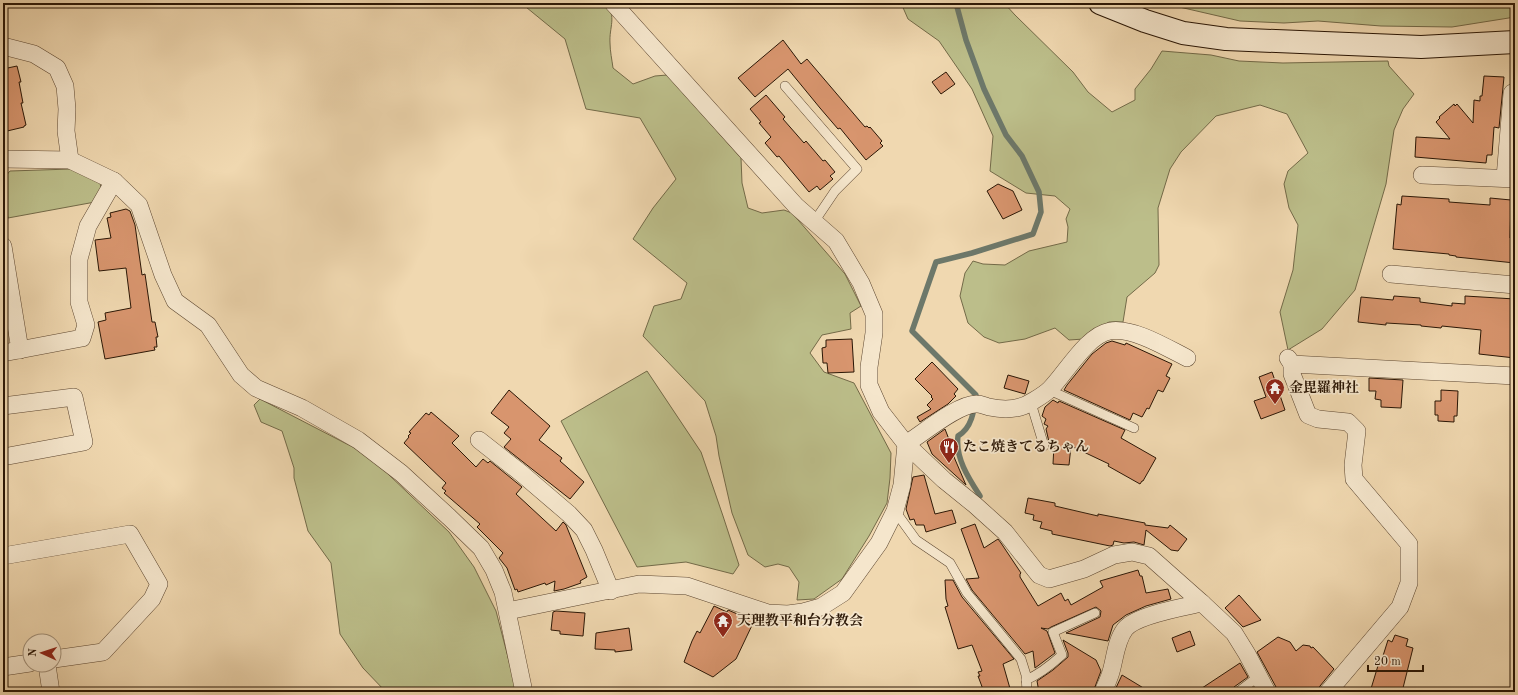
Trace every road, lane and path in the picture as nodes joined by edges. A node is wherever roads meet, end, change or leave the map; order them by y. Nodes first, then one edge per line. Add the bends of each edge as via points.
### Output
1 (613, 3) edge
2 (1100, 3) edge
3 (1515, 42) edge
4 (3, 46) edge
5 (785, 86) dead end
6 (1512, 93) dead end
7 (3, 159) edge
8 (70, 160) junction
9 (1422, 175) dead end
10 (1510, 179) edge
11 (114, 181) junction
12 (814, 222) junction
13 (3, 246) edge
14 (1391, 274) dead end
15 (1515, 285) edge
16 (20, 350) junction
17 (3, 353) edge
18 (1187, 358) dead end
19 (1515, 376) edge
20 (1049, 390) junction
21 (1031, 403) junction
22 (3, 406) edge
23 (1134, 428) dead end
24 (479, 440) dead end
25 (906, 444) junction
26 (1044, 446) dead end
27 (3, 457) edge
28 (895, 511) junction
29 (3, 556) edge
30 (611, 591) junction
31 (1202, 602) junction
32 (508, 611) junction
33 (1095, 612) dead end
34 (62, 658) edge
35 (22, 664) edge
36 (3, 667) edge
37 (48, 673) edge
38 (1259, 676) junction
39 (1026, 680) junction
40 (51, 692) edge
41 (524, 692) edge
42 (1027, 692) edge
43 (1103, 692) edge
44 (1238, 692) edge
45 (1267, 692) edge
46 (1328, 692) edge

1 - 12 street via 796,206
2 - 3 street via 1183,33 1226,39 1422,47
4 - 8 street via 34,54 57,68 65,86 66,131
5 - 12 lane via 857,169 835,191
6 - 10 street
7 - 8 street
8 - 11 street
9 - 10 street
11 - 16 street via 88,226 79,259 79,302 86,325 82,338
11 - 32 street via 139,205 174,301 208,325 241,375 256,388 302,408 358,440 401,473 480,548 494,570
12 - 25 street via 836,241 862,283 874,314 869,385 881,412
13 - 16 street
14 - 15 street
16 - 17 street
18 - 20 street via 1144,337 1125,331 1110,331 1080,351
19 - 46 street via 1290,360 1292,374 1308,415 1318,419 1348,422 1357,431 1354,479 1409,544 1409,583 1400,607
20 - 21 street
20 - 23 lane
21 - 25 street via 1007,410 977,404 964,406
21 - 26 lane
22 - 27 street via 74,397 84,442
24 - 30 street via 569,514 584,530
25 - 28 street via 902,484
25 - 31 street via 1005,532 1039,575 1049,579 1084,569 1114,555 1132,552 1149,556
28 - 30 street via 878,543 843,593 821,607 788,614 768,613 688,586 639,584
28 - 39 lane via 916,540 950,563 966,593 1021,659
29 - 34 street via 130,534 159,584 152,599 103,652
30 - 32 street
31 - 38 street via 1234,633
31 - 43 street via 1151,615 1125,628 1117,645
32 - 41 street
33 - 39 lane via 1053,632 1062,655 1037,675
35 - 36 street
37 - 40 street
38 - 44 lane
38 - 45 street
39 - 42 lane

